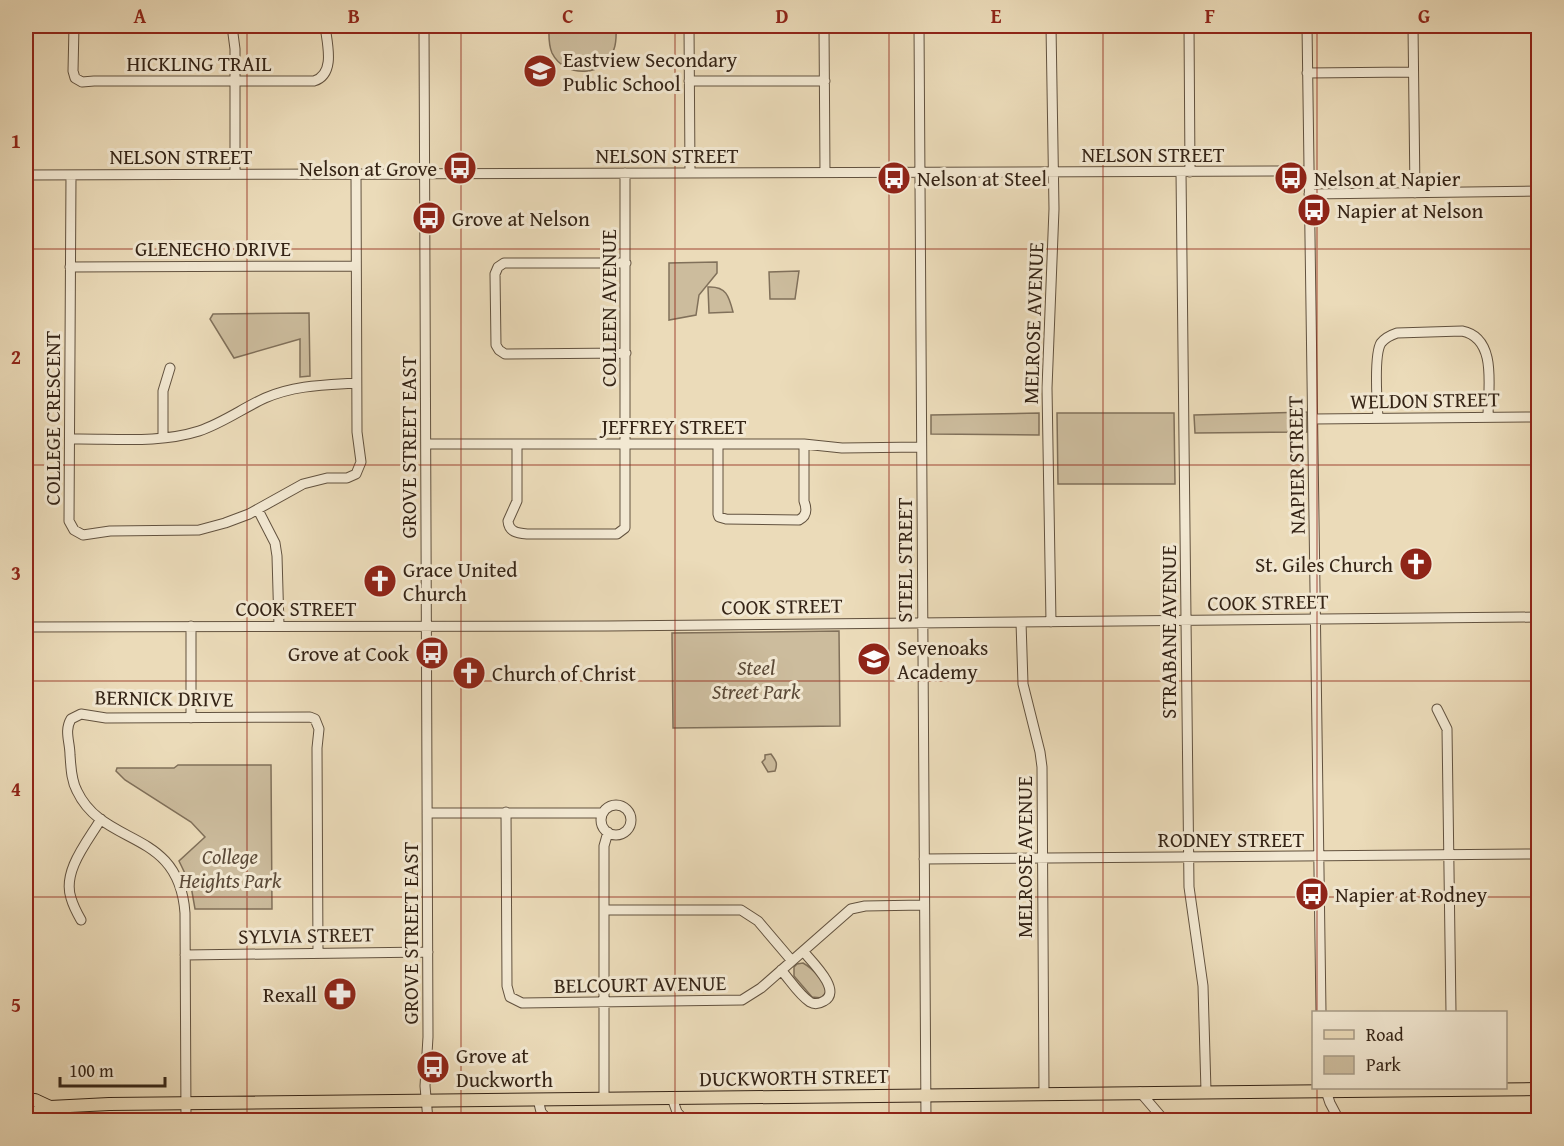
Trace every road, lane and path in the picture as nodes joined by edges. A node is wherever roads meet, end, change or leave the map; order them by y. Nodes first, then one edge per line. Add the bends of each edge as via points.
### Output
1 (74, 26) edge
2 (232, 26) edge
3 (325, 26) edge
4 (424, 26) edge
5 (689, 26) edge
6 (824, 26) edge
7 (919, 26) edge
8 (1052, 26) edge
9 (1189, 26) edge
10 (1307, 26) edge
11 (1413, 26) edge
12 (1413, 72) junction
13 (1307, 73) junction
14 (235, 81) junction
15 (689, 81) junction
16 (825, 81) junction
17 (1309, 171) junction
18 (690, 172) junction
19 (825, 172) junction
20 (920, 172) junction
21 (1054, 172) junction
22 (1185, 172) junction
23 (625, 173) junction
24 (235, 174) junction
25 (356, 174) junction
26 (424, 174) junction
27 (26, 175) edge
28 (70, 175) junction
29 (1539, 191) edge
30 (1415, 193) junction
31 (1309, 194) junction
32 (626, 263) junction
33 (356, 266) junction
34 (70, 267) junction
35 (626, 353) junction
36 (170, 368) dead end
37 (356, 383) junction
38 (1488, 417) junction
39 (1539, 417) edge
40 (1378, 418) junction
41 (1313, 419) junction
42 (163, 438) junction
43 (70, 439) junction
44 (426, 444) junction
45 (517, 444) junction
46 (626, 444) junction
47 (804, 444) junction
48 (718, 445) junction
49 (921, 447) junction
50 (258, 510) junction
51 (1539, 617) edge
52 (1316, 620) junction
53 (1185, 621) junction
54 (1021, 622) junction
55 (1051, 622) junction
56 (922, 623) junction
57 (191, 626) junction
58 (279, 626) junction
59 (26, 627) edge
60 (426, 627) junction
61 (1437, 709) dead end
62 (191, 718) junction
63 (506, 812) junction
64 (427, 813) junction
65 (603, 813) junction
66 (101, 819) junction
67 (608, 832) junction
68 (1539, 854) edge
69 (1448, 855) junction
70 (1319, 856) junction
71 (1188, 857) junction
72 (1042, 858) junction
73 (924, 859) junction
74 (924, 905) junction
75 (604, 910) junction
76 (81, 920) dead end
77 (803, 951) junction
78 (428, 952) junction
79 (318, 953) junction
80 (185, 955) junction
81 (792, 961) junction
82 (781, 970) junction
83 (604, 1003) junction
84 (1321, 1011) edge
85 (1451, 1011) edge
86 (1325, 1089) edge
87 (1453, 1089) edge
88 (1539, 1089) edge
89 (1206, 1091) junction
90 (1140, 1092) junction
91 (1044, 1093) junction
92 (925, 1095) junction
93 (604, 1098) junction
94 (672, 1098) junction
95 (538, 1099) junction
96 (26, 1100) edge
97 (426, 1102) junction
98 (187, 1104) junction
99 (50, 1107) junction
100 (26, 1114) edge
101 (186, 1120) edge
102 (428, 1120) edge
103 (548, 1120) edge
104 (684, 1120) edge
105 (926, 1120) edge
106 (1164, 1120) edge
107 (1339, 1120) edge

1 - 14 street, HICKLING TRAIL via 73,71 82,82
2 - 14 street
3 - 14 street, HICKLING TRAIL via 328,68 320,79
4 - 26 street, GROVE STREET EAST
5 - 15 street
6 - 16 street
7 - 20 street, STEEL STREET
8 - 21 street, MELROSE AVENUE
9 - 22 street, STRABANE AVENUE
10 - 13 street, NAPIER STREET
11 - 12 street
12 - 13 street
12 - 30 street
13 - 17 street, NAPIER STREET
14 - 24 street
15 - 16 street
15 - 18 street
16 - 19 street
17 - 22 street, NELSON STREET
17 - 31 street, NAPIER STREET
18 - 19 street, NELSON STREET
18 - 23 street, NELSON STREET
19 - 20 street, NELSON STREET
20 - 21 street, NELSON STREET
20 - 49 street, STEEL STREET
21 - 22 street, NELSON STREET
21 - 55 street, MELROSE AVENUE via 1047,388
22 - 53 street, STRABANE AVENUE
23 - 26 street, NELSON STREET
23 - 32 street, COLLEEN AVENUE
24 - 25 street, NELSON STREET
24 - 28 street, NELSON STREET
25 - 26 street, NELSON STREET
25 - 33 street, COLLEGE CRESCENT
26 - 44 street, GROVE STREET EAST
27 - 28 street, NELSON STREET
28 - 34 street, COLLEGE CRESCENT
29 - 30 street
30 - 31 street
31 - 41 street, NAPIER STREET
32 - 35 street, COLLEEN AVENUE
32 - 35 street via 504,263 495,274 496,345 505,354
33 - 34 street, GLENECHO DRIVE
33 - 37 street, COLLEGE CRESCENT
34 - 43 street, COLLEGE CRESCENT
35 - 46 street, COLLEEN AVENUE
36 - 42 street via 163,391
37 - 42 street via 313,385 283,392 216,425
37 - 50 street, COLLEGE CRESCENT via 361,462 356,474 303,484
38 - 39 street, WELDON STREET
38 - 40 street, WELDON STREET
38 - 40 street via 1484,345 1470,333 1462,332 1397,333 1380,344
40 - 41 street, WELDON STREET
41 - 52 street, NAPIER STREET
42 - 43 street
43 - 50 street, COLLEGE CRESCENT via 69,520 77,533 199,530
44 - 45 street, JEFFREY STREET
44 - 60 street, GROVE STREET EAST
45 - 46 street, JEFFREY STREET
45 - 46 street, COLLEEN AVENUE via 517,501 508,521 510,528 520,534 612,534 622,532 626,522
46 - 48 street, JEFFREY STREET
47 - 48 street, JEFFREY STREET
47 - 48 street via 806,509 799,520 719,517
47 - 49 street, JEFFREY STREET via 842,448
49 - 56 street, STEEL STREET
50 - 58 street via 275,543
51 - 52 street, COOK STREET
52 - 53 street, COOK STREET
52 - 70 street, NAPIER STREET
53 - 55 street, COOK STREET
53 - 71 street, STRABANE AVENUE
54 - 55 street, COOK STREET
54 - 56 street, COOK STREET
54 - 72 street, MELROSE AVENUE via 1023,684 1041,759
56 - 60 street, COOK STREET
56 - 73 street, STEEL STREET
57 - 58 street, COOK STREET
57 - 59 street, COOK STREET
57 - 62 street
58 - 60 street, COOK STREET
60 - 64 street, GROVE STREET EAST
61 - 69 street via 1447,729
62 - 66 street, BERNICK DRIVE via 106,718 81,714 70,719 67,732 72,778 84,803
62 - 79 street, BERNICK DRIVE via 310,717 318,724
63 - 64 street
63 - 65 street
63 - 83 street, BELCOURT AVENUE via 510,997 522,1003
64 - 78 street, GROVE STREET EAST
65 - 67 street via 603,826
65 - 67 street via 610,806 620,806 630,816 627,830 618,835
66 - 76 street via 77,859 69,882 70,896
66 - 80 street, BERNICK DRIVE via 150,847 171,868 184,901
67 - 75 street via 604,846
68 - 69 street, RODNEY STREET
69 - 70 street, RODNEY STREET
69 - 85 street
70 - 71 street, RODNEY STREET
70 - 84 street, NAPIER STREET
71 - 72 street, RODNEY STREET
71 - 89 street, STRABANE AVENUE via 1203,986
72 - 73 street, RODNEY STREET
72 - 91 street, MELROSE AVENUE
73 - 74 street, STEEL STREET
74 - 77 street, BELCOURT AVENUE via 851,909
74 - 92 street, STEEL STREET
75 - 81 street via 741,910 758,921
75 - 83 street
77 - 81 street, BELCOURT AVENUE
77 - 82 street via 829,985 828,999 815,1004 808,1001
78 - 79 street, SYLVIA STREET
78 - 97 street, GROVE STREET EAST
79 - 80 street, SYLVIA STREET
80 - 98 street, BERNICK DRIVE
81 - 82 street, BELCOURT AVENUE
82 - 83 street, BELCOURT AVENUE via 749,997 736,1001
83 - 93 street
86 - 87 main road, DUCKWORTH STREET
86 - 89 main road, DUCKWORTH STREET
86 - 107 street
87 - 88 main road, DUCKWORTH STREET
89 - 90 main road, DUCKWORTH STREET
90 - 91 main road, DUCKWORTH STREET
90 - 106 street
91 - 92 main road, DUCKWORTH STREET
92 - 94 main road, DUCKWORTH STREET
92 - 105 street, STEEL STREET
93 - 94 main road, DUCKWORTH STREET
93 - 95 main road, DUCKWORTH STREET
94 - 104 street
95 - 97 main road, DUCKWORTH STREET
95 - 103 street
96 - 99 main road, DUCKWORTH STREET
97 - 98 main road, DUCKWORTH STREET
97 - 102 street, GROVE STREET EAST
98 - 99 main road, DUCKWORTH STREET
98 - 101 street, BERNICK DRIVE
99 - 100 main road, DUCKWORTH STREET

